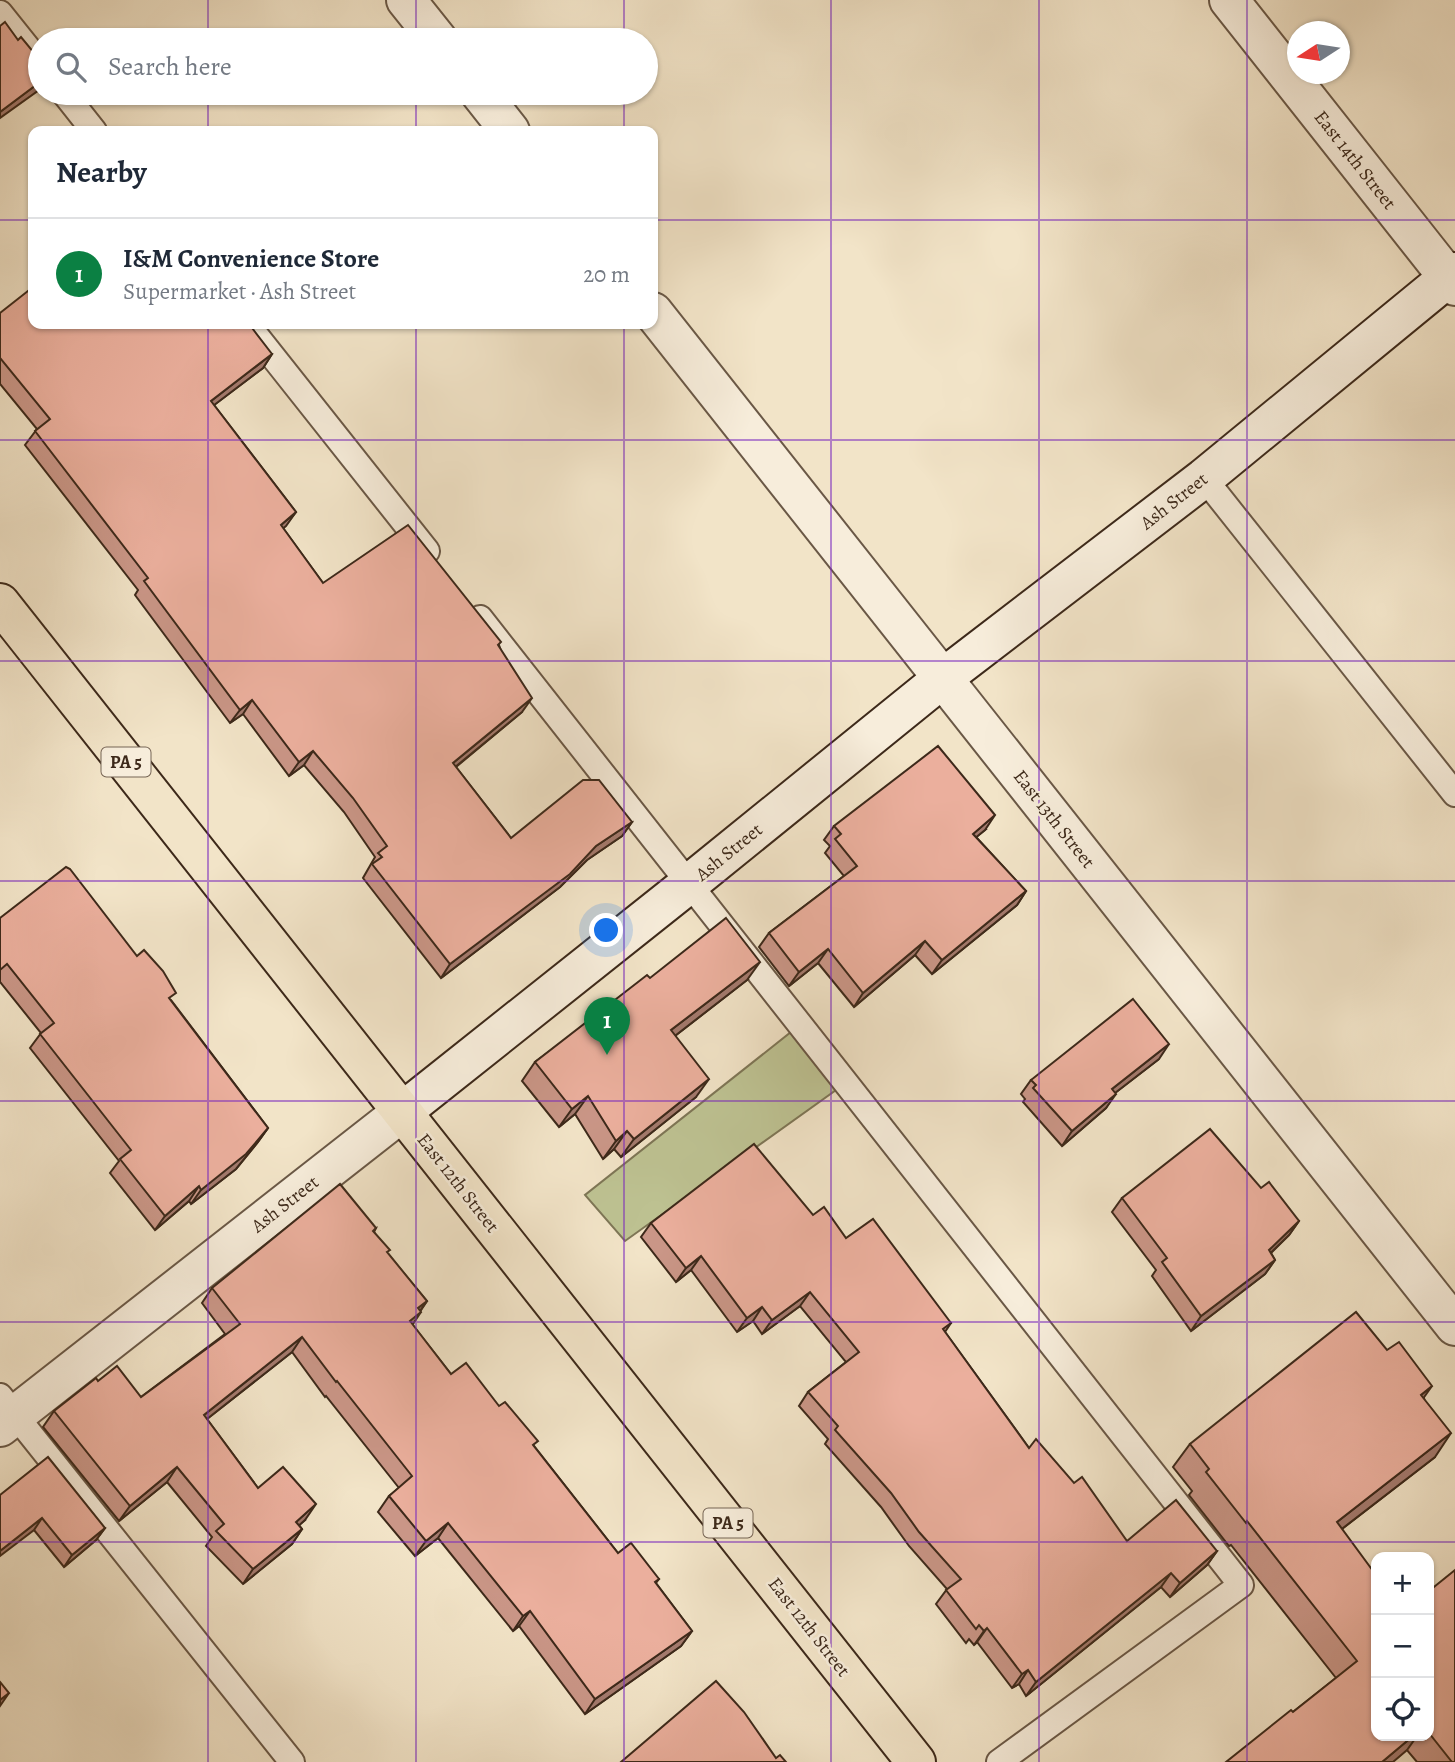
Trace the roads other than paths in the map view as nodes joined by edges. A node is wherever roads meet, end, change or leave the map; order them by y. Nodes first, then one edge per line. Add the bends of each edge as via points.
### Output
1 (406, 0) edge
2 (1229, 0) edge
3 (0, 13) edge
4 (428, 28) edge
5 (28, 48) edge
6 (73, 105) edge
7 (489, 105) edge
8 (90, 126) edge
9 (506, 126) edge
10 (1453, 279) edge
11 (658, 318) edge
12 (251, 329) edge
13 (1204, 478) junction
14 (443, 571) edge
15 (0, 603) edge
16 (468, 604) edge
17 (943, 678) junction
18 (1455, 794) edge
19 (690, 883) junction
20 (402, 1112) junction
21 (1455, 1326) edge
22 (5, 1413) edge
23 (292, 1762) edge
24 (916, 1762) edge
25 (999, 1762) edge

1 - 4 street
2 - 10 street, East 14th Street
3 - 5 lane
6 - 8 lane
7 - 9 street
10 - 13 street, Ash Street
11 - 17 street, East 13th Street
12 - 14 lane
13 - 17 street, Ash Street
13 - 18 lane
15 - 20 main road, East 12th Street / PA 5
16 - 19 lane
17 - 19 street, Ash Street
17 - 21 street, East 13th Street
19 - 20 street, Ash Street
19 - 25 lane via 1241,1586
20 - 22 street, Ash Street
20 - 24 main road, East 12th Street / PA 5
22 - 23 lane

